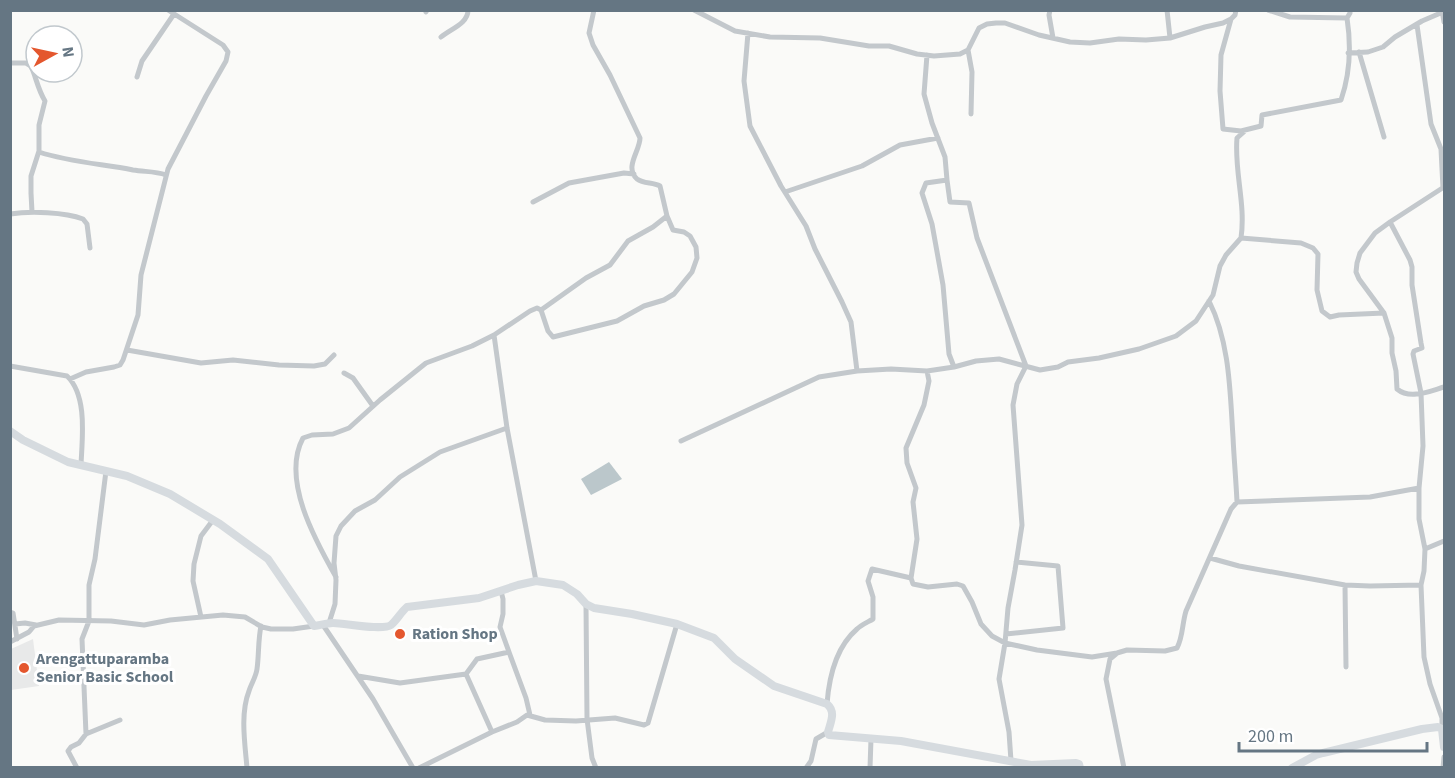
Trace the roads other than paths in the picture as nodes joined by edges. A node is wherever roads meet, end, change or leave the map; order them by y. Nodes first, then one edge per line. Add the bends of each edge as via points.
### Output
1 (168, 10) edge
2 (468, 10) edge
3 (594, 10) edge
4 (694, 10) edge
5 (1050, 10) edge
6 (1167, 10) edge
7 (1236, 10) edge
8 (1268, 10) edge
9 (1350, 10) edge
10 (1443, 11) edge
11 (174, 15) junction
12 (1347, 18) junction
13 (1231, 19) junction
14 (1444, 22) edge
15 (1417, 25) junction
16 (748, 33) junction
17 (441, 37) dead end
18 (1053, 38) junction
19 (1170, 38) junction
20 (968, 50) junction
21 (1359, 52) junction
22 (1348, 53) junction
23 (927, 55) junction
24 (10, 63) edge
25 (137, 77) dead end
26 (971, 114) dead end
27 (1246, 130) junction
28 (1384, 137) dead end
29 (938, 138) junction
30 (39, 152) junction
31 (634, 174) junction
32 (166, 175) junction
33 (947, 180) junction
34 (1444, 188) edge
35 (785, 192) junction
36 (533, 202) dead end
37 (32, 212) junction
38 (10, 214) edge
39 (667, 216) junction
40 (1390, 222) junction
41 (1241, 238) junction
42 (90, 248) dead end
43 (1209, 301) junction
44 (542, 310) junction
45 (1384, 313) junction
46 (494, 335) junction
47 (127, 350) junction
48 (334, 355) dead end
49 (10, 366) edge
50 (1026, 366) junction
51 (954, 367) junction
52 (857, 371) junction
53 (927, 371) junction
54 (344, 373) dead end
55 (70, 379) junction
56 (1444, 387) edge
57 (1421, 393) junction
58 (373, 406) junction
59 (507, 428) junction
60 (10, 431) edge
61 (681, 441) dead end
62 (81, 465) junction
63 (106, 471) junction
64 (1419, 488) junction
65 (1237, 502) junction
66 (213, 520) junction
67 (1444, 541) edge
68 (1425, 549) junction
69 (1210, 558) junction
70 (1016, 562) junction
71 (336, 577) junction
72 (911, 578) junction
73 (536, 581) junction
74 (1345, 585) junction
75 (1421, 585) junction
76 (501, 591) junction
77 (586, 604) junction
78 (10, 612) edge
79 (201, 617) junction
80 (89, 621) junction
81 (15, 624) junction
82 (676, 624) junction
83 (36, 625) junction
84 (322, 625) junction
85 (261, 626) junction
86 (1006, 634) junction
87 (17, 639) junction
88 (10, 642) edge
89 (1005, 644) junction
90 (509, 652) junction
91 (1117, 653) junction
92 (1346, 667) dead end
93 (466, 674) junction
94 (358, 676) junction
95 (827, 704) junction
96 (530, 715) junction
97 (587, 719) junction
98 (120, 720) dead end
99 (1442, 729) junction
100 (492, 732) junction
101 (828, 732) junction
102 (86, 734) junction
103 (871, 739) junction
104 (1444, 747) edge
105 (1444, 757) edge
106 (1011, 761) junction
107 (77, 768) edge
108 (247, 768) edge
109 (413, 768) edge
110 (419, 768) edge
111 (596, 768) edge
112 (806, 768) edge
113 (870, 768) edge
114 (1080, 768) edge
115 (1124, 768) edge
116 (1292, 768) edge
117 (1443, 768) edge

1 - 11 street
2 - 17 street via 464,21
3 - 31 street via 590,22 593,45 640,138 632,163
4 - 16 street via 735,31
5 - 18 street
6 - 19 street
7 - 13 street
8 - 12 street via 1290,17
9 - 12 street
10 - 14 street
10 - 15 street
11 - 25 street via 142,62
11 - 32 street via 228,52
12 - 22 street
13 - 19 street
13 - 27 street via 1221,55 1223,129
15 - 21 street via 1383,47
15 - 34 street via 1431,124 1441,149
16 - 23 street via 889,46
16 - 35 street via 744,81 750,126
18 - 19 street via 1090,43
18 - 20 street via 1005,23 987,24 979,28
20 - 23 street via 960,54
20 - 26 street
21 - 22 street
21 - 28 street
22 - 27 street via 1341,100 1262,115 1261,126
23 - 29 street via 924,94
24 - 30 street via 31,66 45,101 39,125
27 - 41 street via 1237,138 1236,152 1243,213
29 - 33 street
29 - 35 street via 900,146 862,166
30 - 32 street
30 - 37 street via 31,176
31 - 36 street via 569,183
31 - 39 street via 645,183 660,186
32 - 47 street via 141,275 138,315
33 - 50 street via 950,202 969,203 977,238
33 - 51 street via 926,183 922,193 932,224
34 - 40 street
35 - 52 street via 806,226 851,322
37 - 38 street
37 - 42 street via 84,219
39 - 44 street via 628,242 610,265
39 - 44 street via 673,230 690,236 697,258 692,272 674,294 617,321 556,337 548,331
40 - 45 street via 1365,245 1356,272
40 - 57 street via 1412,267 1422,348 1413,354
41 - 43 street via 1220,266
41 - 45 street via 1301,243 1313,248 1318,254 1317,290 1322,311 1330,316
43 - 50 street via 1196,321 1176,336 1139,349 1058,367 1040,370
43 - 65 street via 1221,330 1230,381
44 - 46 street via 533,309
45 - 57 street via 1392,338 1397,389 1411,395
46 - 58 street via 426,363
46 - 59 street
47 - 48 street via 201,363 233,360 314,366 325,364
47 - 55 street via 120,365
49 - 55 street
50 - 51 street via 999,359
50 - 70 street via 1013,405 1022,525
51 - 53 street
52 - 53 street
52 - 61 street via 819,377
53 - 72 street via 924,405 906,448 916,488 913,502 917,539
54 - 58 street via 353,378
55 - 62 street via 82,419
56 - 57 street
57 - 64 street via 1423,446
58 - 71 street via 349,428 303,438 298,448 298,489 304,512
59 - 71 street via 440,452 355,512 336,536
59 - 73 street
60 - 62 main road
62 - 63 main road
63 - 66 main road via 170,494
63 - 80 street via 89,585
64 - 65 street via 1370,497
64 - 68 street via 1419,519
65 - 69 street
66 - 79 street via 201,536 194,564 193,581
66 - 84 main road via 268,559
67 - 68 street
68 - 75 street
69 - 74 street
69 - 91 street via 1186,611 1177,648
70 - 86 street
70 - 86 street via 1058,566 1063,628
71 - 84 street via 335,604
72 - 89 street via 914,584 928,587 963,586 981,624
72 - 95 street via 872,569 868,581 873,619 856,630 838,652
73 - 76 main road
73 - 77 main road via 563,585
74 - 75 street
74 - 92 street
75 - 99 street via 1424,657
76 - 84 main road via 479,598 407,607 387,627
76 - 90 street via 500,627
77 - 82 main road
77 - 97 street
78 - 81 street
79 - 80 street via 144,625
79 - 85 street via 244,617
80 - 83 street via 59,620
80 - 102 street via 82,639
81 - 83 street
81 - 87 street
82 - 95 main road via 714,638 735,659 774,686
82 - 97 street via 648,723
83 - 87 street
84 - 85 street via 282,630
84 - 94 street
85 - 108 street via 257,669 245,710
86 - 89 street
87 - 88 street
89 - 91 street via 1092,657
89 - 106 street via 999,679
90 - 93 street via 477,658
90 - 96 street
91 - 115 street via 1110,659 1106,679
93 - 94 street via 400,683
93 - 100 street
94 - 109 street
95 - 101 main road via 833,712
96 - 97 street via 545,720
96 - 100 street
97 - 111 street via 591,758
98 - 102 street
99 - 104 main road
99 - 116 main road via 1409,731 1323,753
100 - 110 street
101 - 103 main road
101 - 112 street via 816,739
102 - 107 street via 68,751
103 - 106 main road
103 - 113 street
105 - 117 street
106 - 114 main road via 1031,765 1076,763

